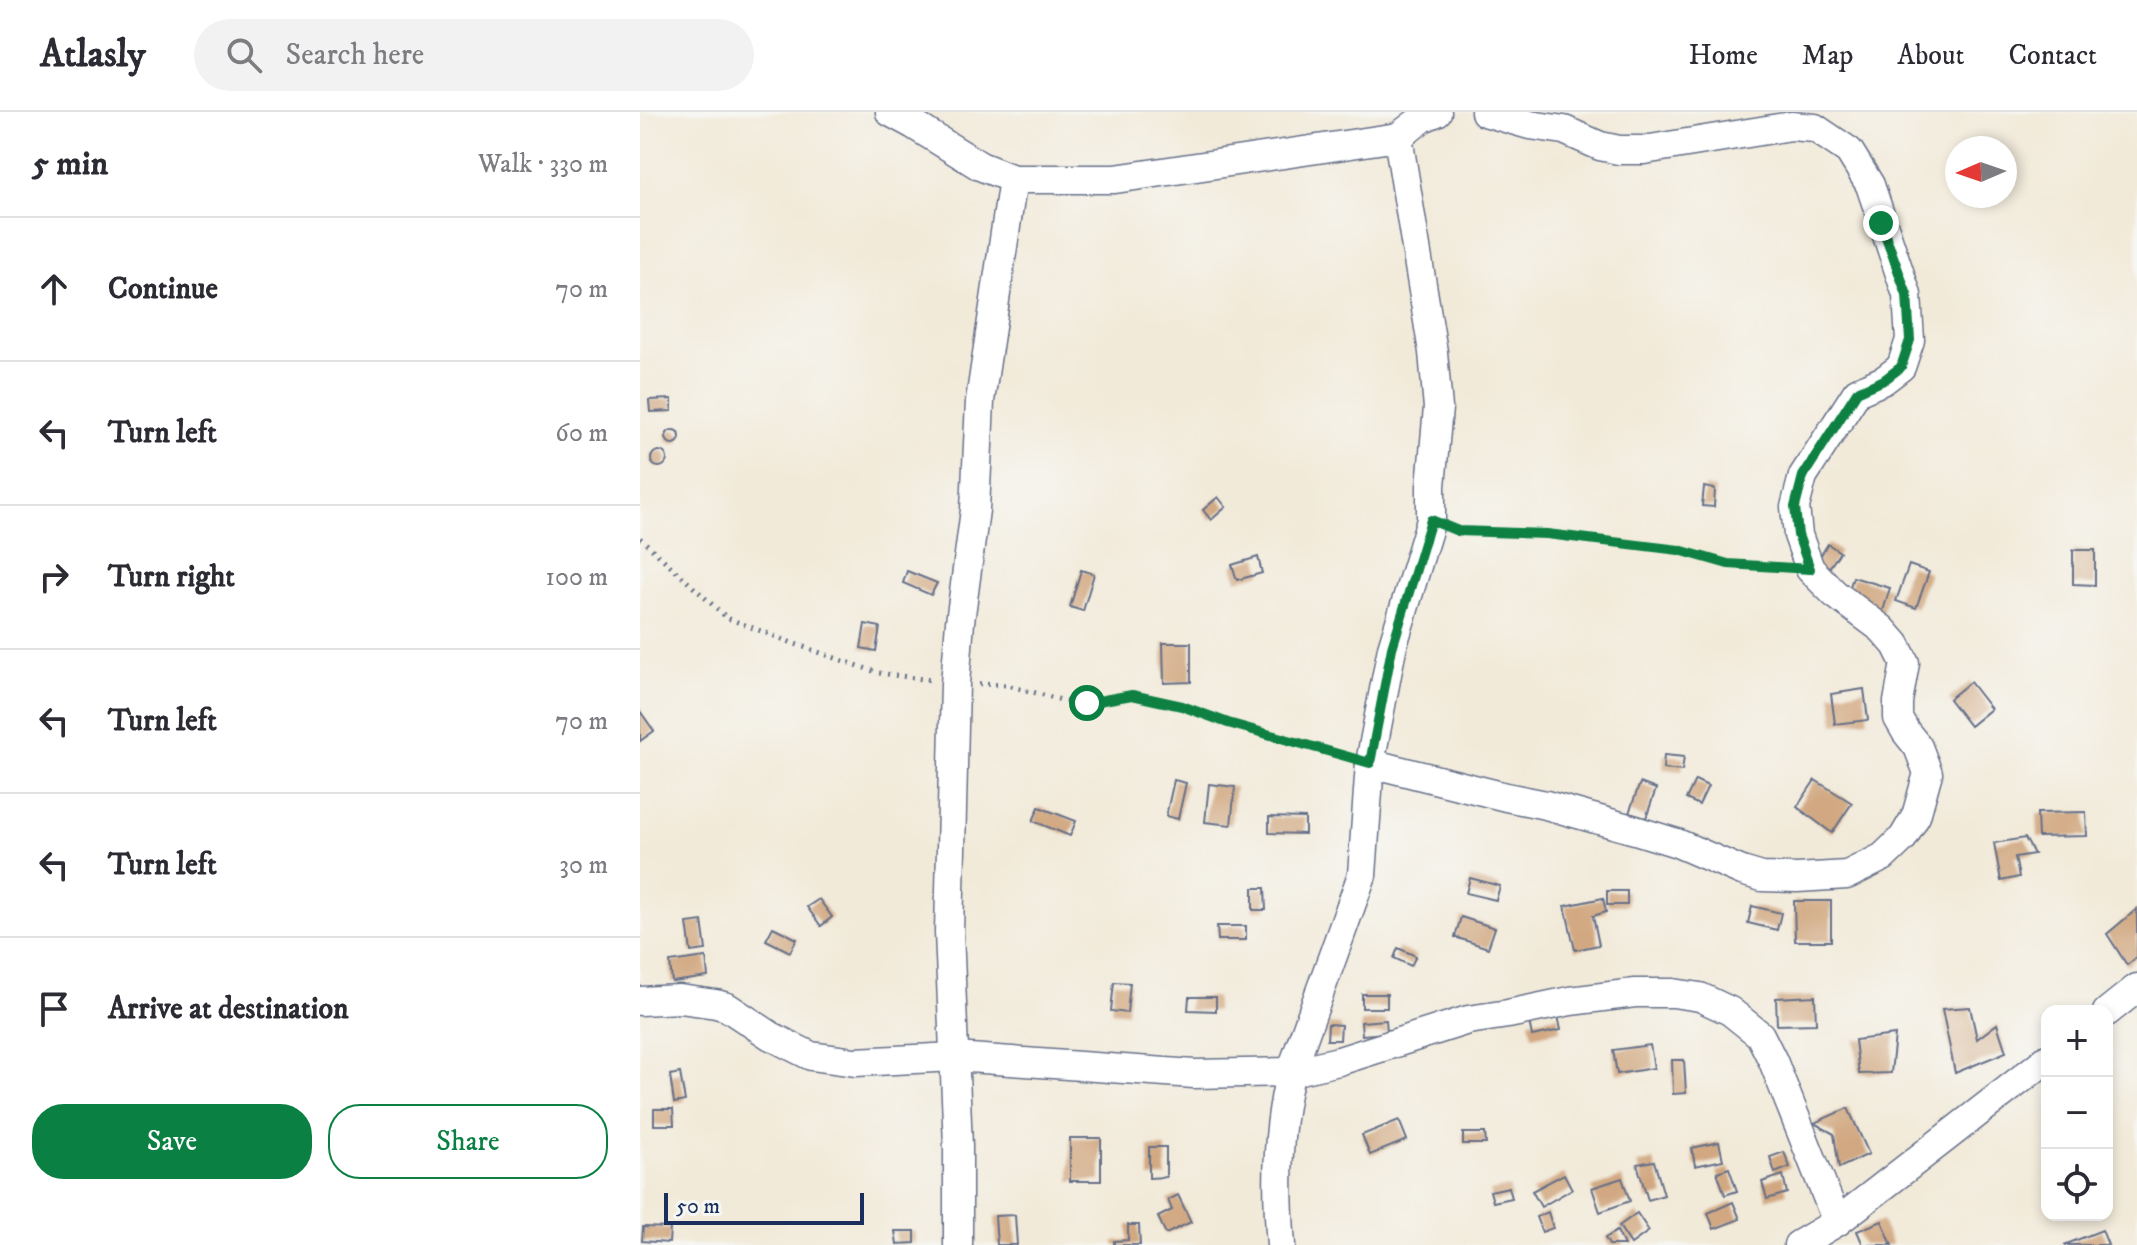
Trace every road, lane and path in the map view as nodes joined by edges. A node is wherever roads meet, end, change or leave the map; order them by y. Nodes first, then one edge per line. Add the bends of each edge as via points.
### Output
1 (890, 112) edge
2 (1437, 112) edge
3 (1485, 112) edge
4 (1398, 137) junction
5 (1013, 179) junction
6 (1431, 520) junction
7 (640, 538) edge
8 (1810, 569) junction
9 (955, 684) junction
10 (1370, 763) junction
11 (2137, 988) edge
12 (640, 1001) edge
13 (2113, 1007) edge
14 (955, 1057) junction
15 (2041, 1064) edge
16 (1291, 1072) junction
17 (1837, 1222) junction
18 (958, 1245) edge
19 (1281, 1245) edge
20 (1798, 1245) edge

1 - 5 street via 980,166
2 - 4 street
3 - 8 street via 1564,130 1619,150 1791,126 1815,128 1849,151 1870,185 1907,295 1910,340 1901,367 1857,392 1803,476 1795,507
4 - 5 street via 1115,179
4 - 6 street via 1438,408
5 - 9 street via 980,401 975,510
6 - 8 path via 1458,531 1547,534 1679,550 1728,564
6 - 10 street via 1392,648
7 - 9 path via 727,618 879,673
8 - 10 street via 1896,645 1905,663 1898,718 1928,773 1916,816 1903,838 1883,857 1847,875 1762,877 1635,830
9 - 10 path via 1007,685 1087,703 1132,695
9 - 14 street via 949,932
10 - 16 street via 1362,875
11 - 13 street
12 - 14 street via 680,999 727,1007 811,1056 855,1062
14 - 16 street via 1179,1073
14 - 18 street
15 - 17 street
16 - 17 street via 1468,1020 1570,1001 1635,993 1700,997 1730,1011 1760,1035
16 - 19 street via 1278,1151
17 - 20 street

